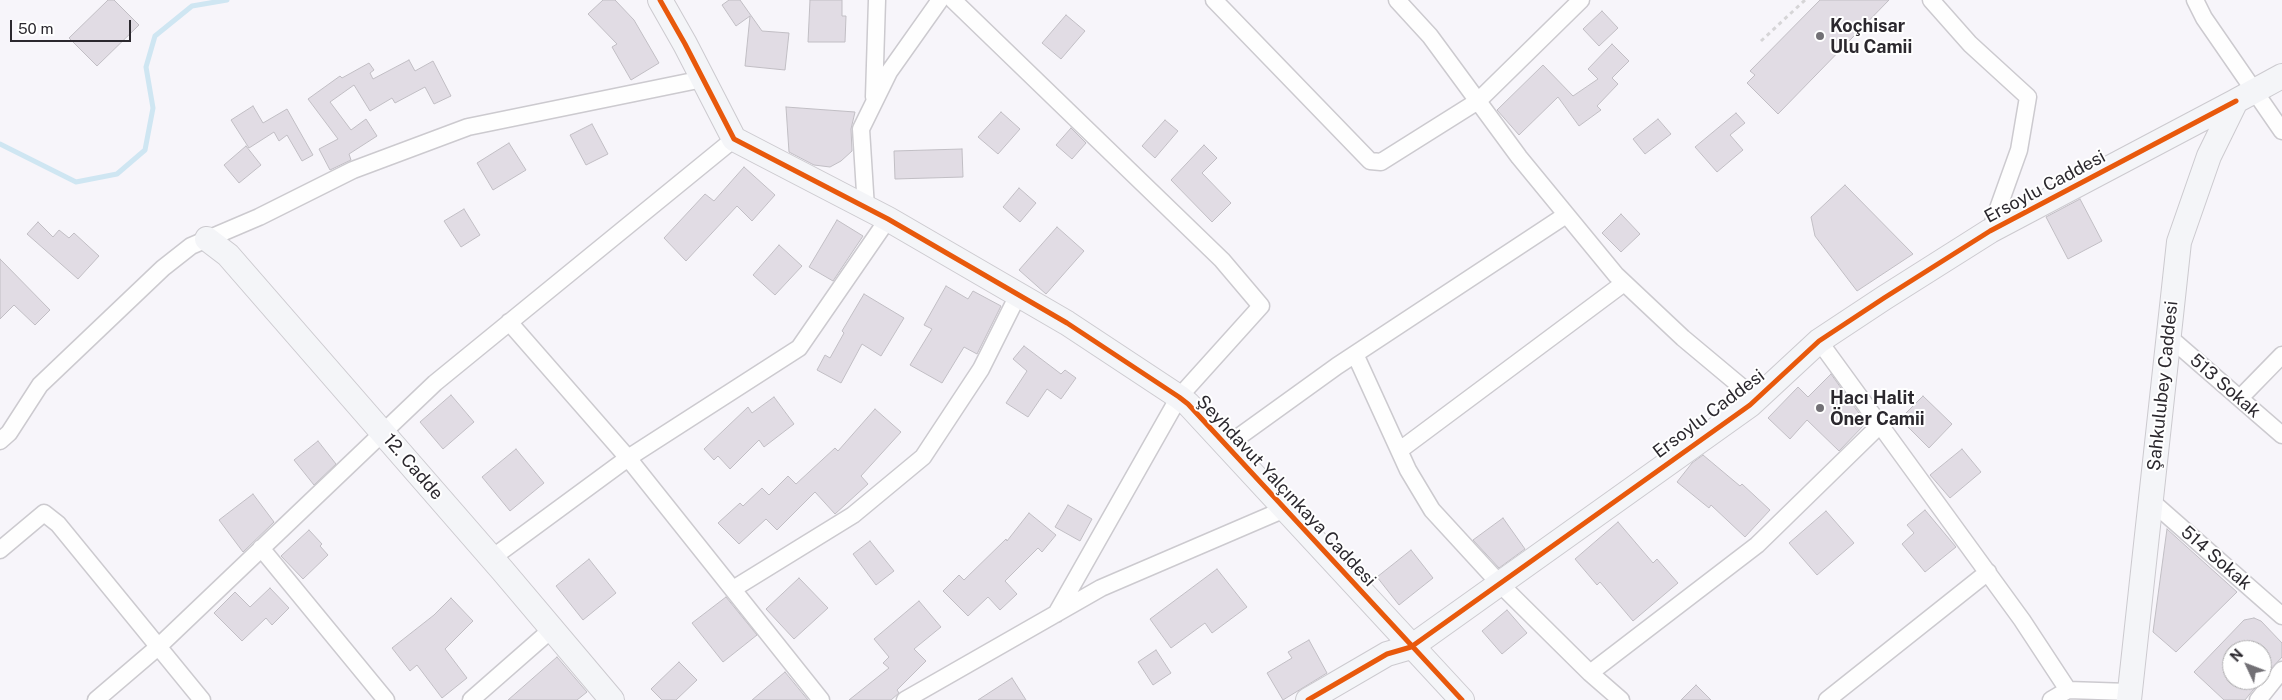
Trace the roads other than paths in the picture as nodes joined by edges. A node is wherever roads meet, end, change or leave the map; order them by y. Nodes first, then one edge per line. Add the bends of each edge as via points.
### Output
1 (660, 0) edge
2 (877, 0) edge
3 (940, 0) edge
4 (953, 0) edge
5 (1214, 0) edge
6 (1397, 0) edge
7 (1580, 0) edge
8 (1931, 0) edge
9 (2195, 0) edge
10 (2282, 76) edge
11 (703, 79) junction
12 (2245, 97) junction
13 (1478, 100) junction
14 (874, 104) junction
15 (2282, 132) edge
16 (734, 138) junction
17 (866, 208) junction
18 (1566, 215) junction
19 (888, 219) junction
20 (1990, 230) junction
21 (207, 239) junction
22 (1624, 283) junction
23 (1018, 295) junction
24 (509, 322) junction
25 (2169, 337) junction
26 (1819, 341) junction
27 (1355, 354) junction
28 (2282, 355) edge
29 (1179, 397) junction
30 (2240, 398) junction
31 (1756, 399) junction
32 (1880, 424) junction
33 (382, 432) junction
34 (2282, 435) edge
35 (0, 441) edge
36 (1226, 446) junction
37 (1400, 450) junction
38 (628, 458) junction
39 (2150, 500) junction
40 (1284, 509) junction
41 (261, 548) junction
42 (0, 550) edge
43 (492, 558) junction
44 (1988, 572) junction
45 (1500, 584) junction
46 (733, 589) junction
47 (1056, 614) junction
48 (2282, 616) edge
49 (552, 629) junction
50 (158, 647) junction
51 (1411, 647) junction
52 (2282, 670) edge
53 (1590, 674) junction
54 (2068, 690) junction
55 (2129, 696) edge
56 (96, 700) edge
57 (202, 700) edge
58 (386, 700) edge
59 (471, 700) edge
60 (612, 700) edge
61 (820, 700) edge
62 (905, 700) edge
63 (1308, 700) edge
64 (1462, 700) edge
65 (1621, 700) edge
66 (1827, 700) edge
67 (2051, 700) edge
68 (2258, 700) edge

1 - 11 street
2 - 14 street
3 - 14 street via 889,72
4 - 29 street via 1222,260 1261,306
5 - 13 street via 1370,161 1381,162
6 - 13 street via 1430,36
7 - 13 street
8 - 20 street via 1970,44 2028,97 2018,150
9 - 12 street
10 - 12 street, Ersoylu Caddesi
11 - 16 street
11 - 21 street via 468,127 353,170
12 - 15 street
12 - 20 street, Ersoylu Caddesi
12 - 25 street, Şahkulubey Caddesi via 2209,156 2180,242
13 - 18 street
14 - 17 street via 861,129
16 - 17 street, Şeyhdavut Yalçınkaya Caddesi
16 - 24 street
17 - 19 street, Şeyhdavut Yalçınkaya Caddesi
18 - 22 street
18 - 27 street
19 - 23 street, Şeyhdavut Yalçınkaya Caddesi
19 - 38 street via 799,348
20 - 26 street, Ersoylu Caddesi
21 - 33 street, 12. Cadde via 228,255
21 - 35 street via 191,246 162,268 40,385 9,433
22 - 31 street
22 - 37 street
23 - 29 street, Şeyhdavut Yalçınkaya Caddesi via 1067,323
23 - 46 street via 981,369 923,457 853,515
24 - 33 street
24 - 38 street
25 - 30 street, 513 Sokak
25 - 39 street, Şahkulubey Caddesi
26 - 31 street, Ersoylu Caddesi
26 - 32 street
27 - 36 street
27 - 37 street
28 - 30 street
29 - 36 street, Şeyhdavut Yalçınkaya Caddesi
29 - 47 street
30 - 34 street, 513 Sokak
31 - 45 street, Ersoylu Caddesi
32 - 44 street
32 - 53 street via 1757,545
33 - 41 street
33 - 43 street, 12. Cadde
36 - 40 street, Şeyhdavut Yalçınkaya Caddesi
37 - 45 street via 1432,510
38 - 43 street
38 - 46 street
39 - 48 street, 514 Sokak
39 - 55 street, Şahkulubey Caddesi
40 - 47 street via 1101,588
40 - 51 street, Şeyhdavut Yalçınkaya Caddesi
41 - 50 street
41 - 58 street
42 - 50 street via 44,513 58,524
43 - 49 street, 12. Cadde
44 - 54 street
44 - 66 street
45 - 51 street, Ersoylu Caddesi
45 - 53 street
46 - 61 street
47 - 62 street
49 - 59 street
49 - 60 street, 12. Cadde
50 - 56 street
50 - 57 street
51 - 63 street, Ersoylu Caddesi via 1387,654
51 - 64 street, Şeyhdavut Yalçınkaya Caddesi
52 - 68 street
53 - 65 street
54 - 55 street
54 - 67 street

